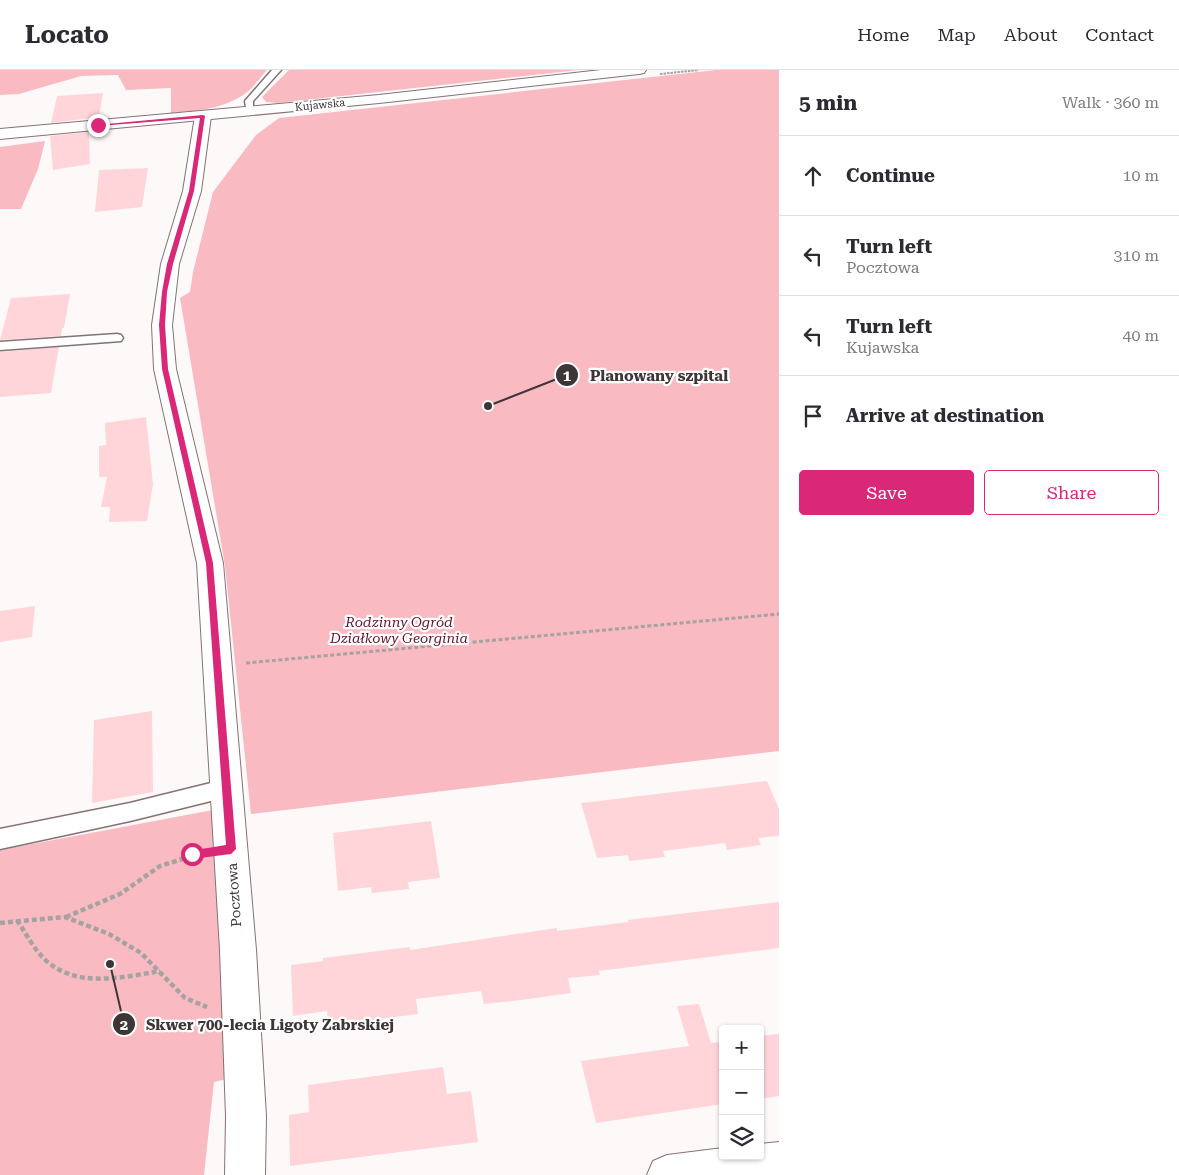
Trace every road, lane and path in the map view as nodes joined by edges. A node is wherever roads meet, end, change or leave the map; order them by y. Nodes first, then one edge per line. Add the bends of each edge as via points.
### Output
1 (277, 70) edge
2 (639, 70) edge
3 (250, 112) junction
4 (203, 116) junction
5 (0, 134) edge
6 (117, 338) dead end
7 (0, 346) edge
8 (779, 614) edge
9 (218, 666) junction
10 (227, 788) junction
11 (0, 839) edge
12 (231, 849) junction
13 (65, 917) junction
14 (17, 920) junction
15 (0, 923) edge
16 (160, 971) junction
17 (241, 1006) junction
18 (779, 1162) edge
19 (245, 1175) edge
20 (667, 1175) edge

1 - 3 lane via 249,101
2 - 3 street, Kujawska
3 - 4 street, Kujawska
4 - 5 street, Kujawska
4 - 9 street, Pocztowa via 192,191 164,292 162,325 165,369 210,563
6 - 7 lane
8 - 9 path
9 - 10 street, Pocztowa
10 - 11 lane
10 - 12 street, Pocztowa
12 - 13 path via 192,854 160,866 120,894
12 - 17 street, Pocztowa
13 - 14 path
13 - 16 path via 109,934 142,954
14 - 15 path
14 - 16 path via 50,964 69,975 120,978
16 - 17 path via 184,998 206,1007
17 - 19 street, Pocztowa
18 - 20 street

